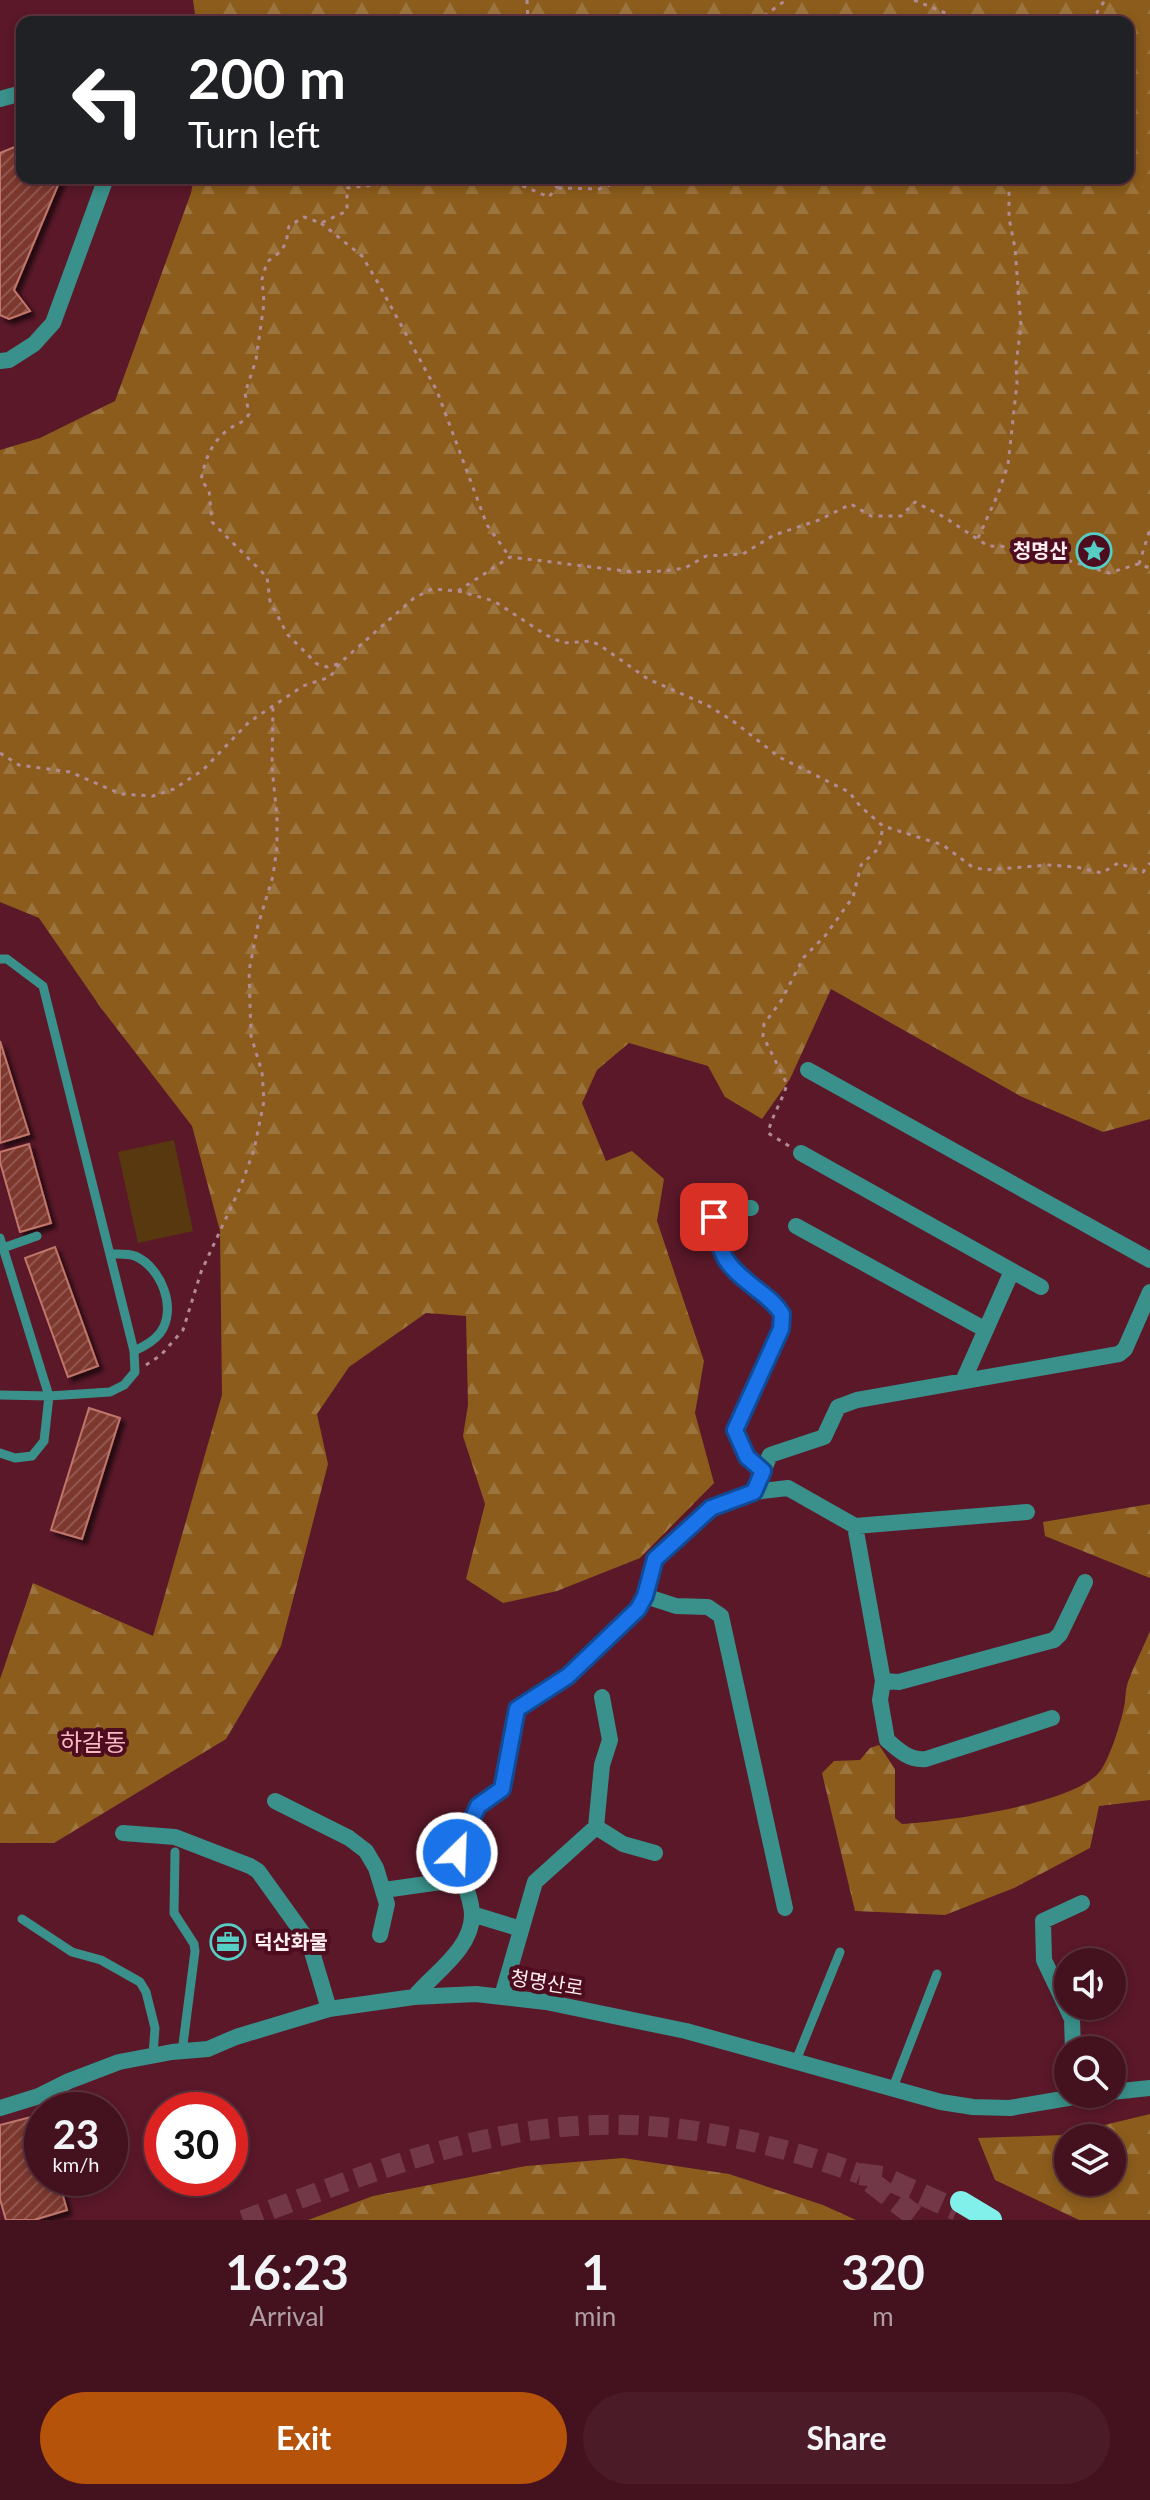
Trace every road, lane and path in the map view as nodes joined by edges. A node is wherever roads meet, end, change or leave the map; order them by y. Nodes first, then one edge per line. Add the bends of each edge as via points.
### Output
1 (786, 0) edge
2 (914, 0) edge
3 (764, 16) edge
4 (953, 16) edge
5 (104, 184) edge
6 (379, 184) edge
7 (518, 184) edge
8 (560, 184) edge
9 (612, 184) edge
10 (1009, 184) edge
11 (558, 188) junction
12 (321, 223) junction
13 (0, 361) edge
14 (1150, 529) edge
15 (978, 539) junction
16 (510, 557) junction
17 (1138, 564) junction
18 (1150, 568) edge
19 (458, 591) junction
20 (340, 663) junction
21 (273, 708) junction
22 (0, 753) edge
23 (883, 826) junction
24 (1150, 863) edge
25 (0, 959) edge
26 (808, 1070) dead end
27 (801, 1153) joint
28 (751, 1208) dead end
29 (796, 1226) dead end
30 (37, 1236) dead end
31 (1, 1245) edge
32 (110, 1254) junction
33 (1150, 1260) edge
34 (1012, 1271) junction
35 (1041, 1287) dead end
36 (1150, 1292) edge
37 (986, 1330) junction
38 (134, 1351) junction
39 (135, 1372) junction
40 (963, 1381) junction
41 (0, 1395) edge
42 (49, 1396) junction
43 (0, 1453) edge
44 (763, 1471) junction
45 (754, 1492) junction
46 (1027, 1512) dead end
47 (855, 1526) junction
48 (1085, 1582) dead end
49 (645, 1596) junction
50 (883, 1681) junction
51 (602, 1697) dead end
52 (1052, 1718) dead end
53 (275, 1801) dead end
54 (596, 1827) junction
55 (123, 1833) dead end
56 (175, 1852) dead end
57 (655, 1853) dead end
58 (462, 1879) junction
59 (384, 1890) junction
60 (1082, 1903) dead end
61 (785, 1908) dead end
62 (472, 1914) junction
63 (22, 1919) dead end
64 (521, 1929) junction
65 (380, 1935) dead end
66 (840, 1952) dead end
67 (937, 1974) dead end
68 (502, 1996) junction
69 (414, 1997) junction
70 (329, 2009) junction
71 (1073, 2036) edge
72 (182, 2052) junction
73 (153, 2055) junction
74 (795, 2063) junction
75 (1150, 2088) edge
76 (892, 2090) junction
77 (1126, 2091) edge
78 (1054, 2100) edge
79 (0, 2108) edge
80 (963, 2211) tunnel mouth
81 (991, 2220) edge

1 - 3 path
2 - 4 path
5 - 13 street via 53,323 34,344
6 - 12 path via 347,188 347,211
7 - 11 path via 549,197
8 - 11 path
9 - 11 path via 599,189
10 - 15 path via 1020,294 1017,383 1008,465
12 - 16 path via 362,256 377,281 437,391 487,525
12 - 20 path via 304,217 289,226 286,243 267,262 256,360 245,393 249,414 206,455 201,480 209,490 212,522 267,577 270,601 287,634 317,664
14 - 17 path
15 - 16 path via 915,502 901,516 871,516 851,504 774,535 743,554 706,556 685,568 633,572
15 - 17 path via 988,546 1025,547 1109,573
16 - 19 path
17 - 18 path
19 - 20 path via 432,589 414,598
19 - 23 path via 494,601 563,643 591,641 601,646 648,679 733,721 779,757 849,792
20 - 21 path via 330,677 303,686
21 - 22 path via 249,722 203,770 153,796 121,794 70,772 19,765
21 - 39 path via 277,847 249,971 251,1036 264,1101 254,1150 201,1272 183,1330 161,1355
23 - 24 path via 943,845 984,870 1049,865 1102,873 1118,863 1143,872
23 - 27 path via 879,848 861,865 853,897 804,957 764,1024 763,1036 787,1084 768,1133
25 - 32 lane via 43,986
26 - 33 street
27 - 34 street
28 - 44 street via 718,1209 714,1217 717,1245 734,1272 782,1314 781,1329 735,1430 747,1457
29 - 37 street
30 - 31 lane
31 - 42 lane
32 - 38 lane
32 - 38 lane via 136,1256 163,1285 166,1315 161,1332
34 - 35 street
34 - 37 street
36 - 40 street via 1119,1354
37 - 40 street
38 - 39 lane
39 - 42 lane via 110,1392
40 - 44 street via 838,1407 824,1437 770,1455
41 - 42 lane
42 - 43 lane via 44,1441 32,1456
44 - 45 street
45 - 47 street via 788,1488
45 - 49 street via 711,1508 655,1559
46 - 47 street
47 - 50 street
48 - 50 street via 1054,1640 899,1682
49 - 58 street via 568,1676 517,1709 502,1789 478,1806 457,1853
49 - 61 street via 676,1606 708,1607 721,1616
50 - 52 street via 880,1700 887,1740 919,1760
51 - 54 street via 610,1740
53 - 59 street via 360,1846
54 - 57 street via 623,1844
54 - 64 street via 535,1882
55 - 70 street via 186,1840 258,1871 309,1942
56 - 72 lane via 174,1913 195,1951
58 - 59 street
58 - 62 street
59 - 65 street via 387,1912
60 - 71 street via 1043,1921 1044,1960 1072,2019
62 - 64 street
62 - 69 street via 460,1949
63 - 73 lane via 72,1952 101,1960 140,1982 155,2028
64 - 68 street
66 - 74 lane
67 - 76 lane
68 - 69 street, 청명산로
68 - 74 street, 청명산로 via 686,2031
69 - 70 street, 청명산로
70 - 72 street, 청명산로 via 208,2049
72 - 73 street, 청명산로
73 - 79 street, 청명산로 via 119,2062
74 - 76 street, 청명산로
75 - 77 street
76 - 78 street, 청명산로 via 982,2107
80 - 81 highway

